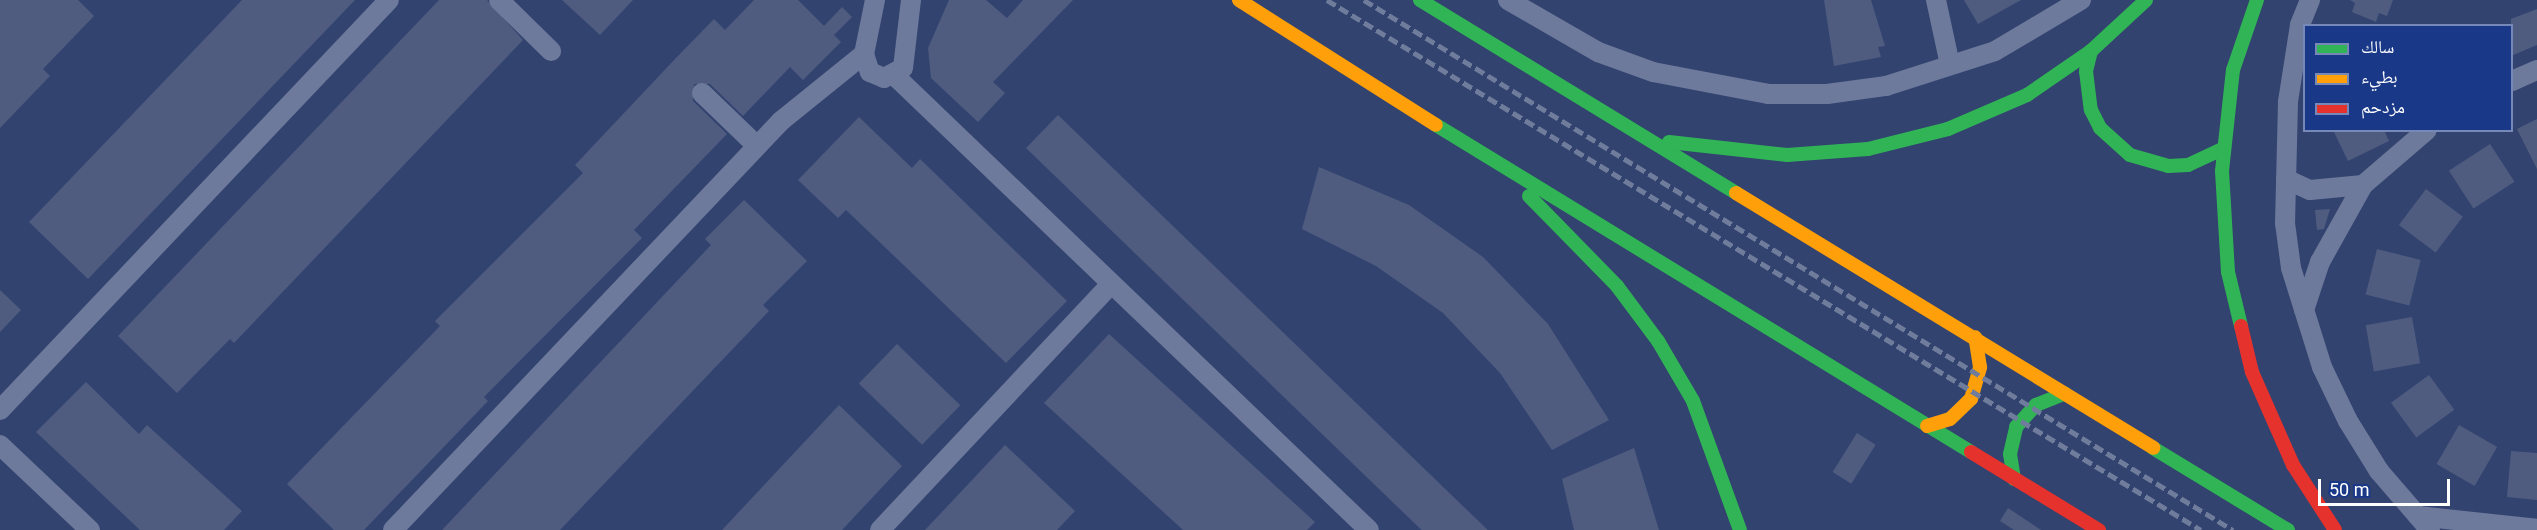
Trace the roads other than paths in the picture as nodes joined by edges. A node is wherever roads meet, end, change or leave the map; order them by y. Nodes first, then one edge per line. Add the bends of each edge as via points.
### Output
1 (389, 0) edge
2 (499, 0) edge
3 (875, 0) edge
4 (1239, 0) edge
5 (1420, 0) edge
6 (1508, 0) edge
7 (1936, 0) edge
8 (2081, 0) edge
9 (2146, 0) edge
10 (2257, 0) edge
11 (2310, 0) edge
12 (912, 2) edge
13 (551, 51) dead end
14 (2091, 51) junction
15 (864, 54) junction
16 (1950, 65) junction
17 (2537, 70) edge
18 (895, 76) junction
19 (2513, 80) edge
20 (702, 93) dead end
21 (2425, 132) edge
22 (1653, 139) junction
23 (756, 146) junction
24 (2224, 148) junction
25 (1494, 162) junction
26 (2286, 179) junction
27 (2363, 186) junction
28 (2289, 257) junction
29 (2320, 262) junction
30 (1110, 285) junction
31 (2304, 310) junction
32 (1975, 337) junction
33 (2065, 393) junction
34 (0, 410) edge
35 (1928, 426) junction
36 (0, 445) edge
37 (2014, 479) junction
38 (2424, 523) edge
39 (2506, 529) edge
40 (2533, 529) edge
41 (90, 530) edge
42 (393, 530) edge
43 (880, 530) edge
44 (1370, 530) edge
45 (1740, 530) edge
46 (2098, 530) edge
47 (2288, 530) edge
48 (2335, 530) edge

1 - 34 street
2 - 13 street
3 - 15 street
4 - 25 main road
5 - 22 main road
6 - 16 street via 1598,52 1653,72 1754,92 1827,94 1886,86
7 - 16 street
8 - 16 street via 1995,51
9 - 14 main road
10 - 24 main road via 2233,70
11 - 26 street via 2300,25 2288,102
12 - 18 street via 907,57
14 - 22 main road via 2026,95 1948,129 1868,149 1787,155
14 - 24 main road via 2086,71 2091,110 2113,143 2148,163 2168,166 2188,165
15 - 18 street via 870,72
15 - 23 street
17 - 19 street
18 - 30 street
20 - 23 street
21 - 27 street
22 - 32 main road
23 - 42 street
24 - 48 main road via 2228,272 2252,372 2294,465
25 - 35 main road
25 - 45 main road via 1617,286 1658,341 1693,401
26 - 27 street via 2319,190
26 - 28 street
27 - 29 street
28 - 29 street
28 - 31 street
29 - 31 street
30 - 43 street
30 - 44 street
31 - 38 street via 2348,421 2379,471
32 - 33 main road
32 - 35 main road via 1980,367 1971,399 1950,418
33 - 37 main road via 2036,405 2016,427 2010,454
33 - 47 main road
35 - 37 main road
36 - 41 street
37 - 46 main road
38 - 39 street
39 - 40 street

